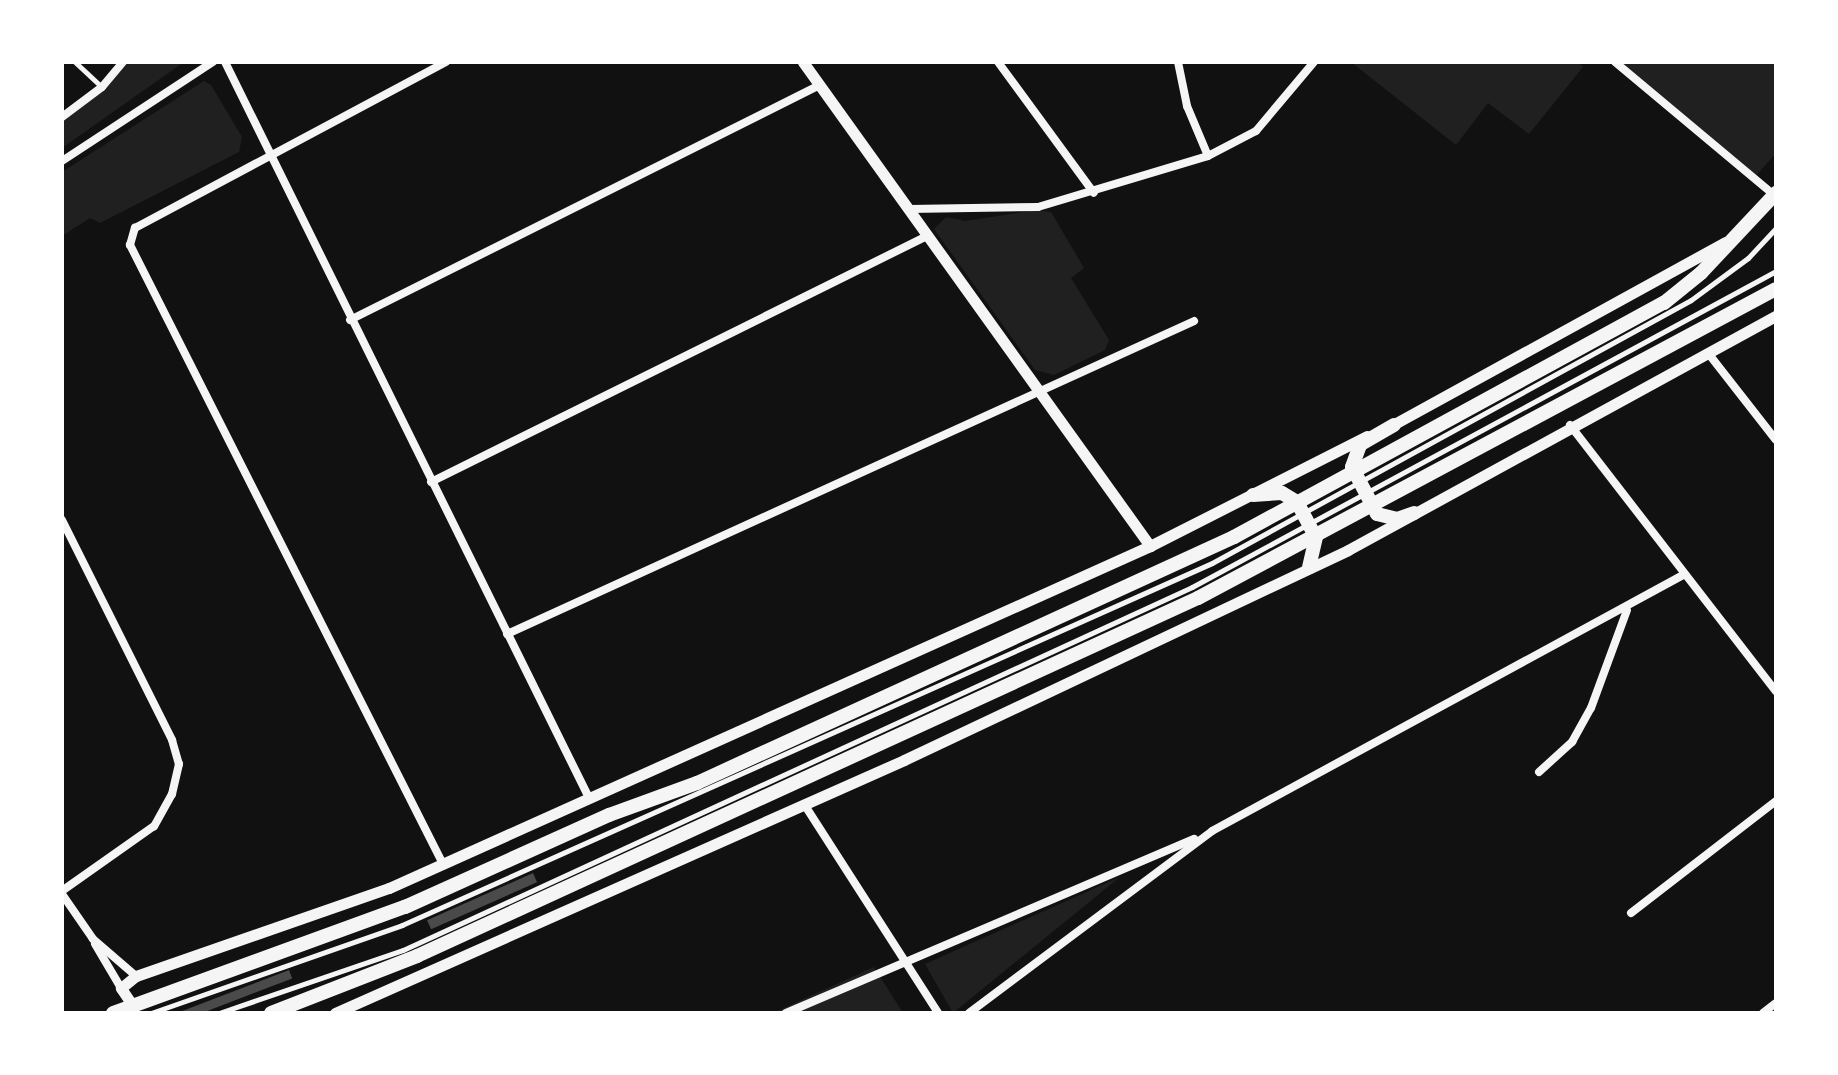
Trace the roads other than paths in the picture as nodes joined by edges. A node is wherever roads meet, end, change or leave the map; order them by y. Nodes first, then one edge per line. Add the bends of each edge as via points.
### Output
1 (75, 62) edge
2 (123, 62) edge
3 (213, 62) edge
4 (225, 62) edge
5 (446, 62) edge
6 (803, 62) edge
7 (1178, 62) edge
8 (1314, 62) edge
9 (1615, 62) edge
10 (1001, 64) edge
11 (820, 85) junction
12 (102, 87) junction
13 (62, 117) edge
14 (267, 155) junction
15 (1208, 156) junction
16 (62, 161) edge
17 (1094, 193) junction
18 (1775, 194) edge
19 (909, 209) junction
20 (1776, 228) edge
21 (927, 236) junction
22 (1726, 242) junction
23 (1776, 271) edge
24 (1776, 289) edge
25 (1776, 316) edge
26 (350, 320) junction
27 (1194, 321) dead end
28 (1708, 353) junction
29 (1041, 394) junction
30 (1394, 425) junction
31 (1570, 425) junction
32 (1776, 440) edge
33 (431, 482) junction
34 (1361, 490) junction
35 (1253, 495) junction
36 (1414, 513) junction
37 (62, 520) edge
38 (1307, 520) junction
39 (1150, 546) junction
40 (1309, 567) junction
41 (1685, 574) junction
42 (1628, 609) junction
43 (507, 634) junction
44 (1776, 692) edge
45 (1539, 772) dead end
46 (589, 798) junction
47 (1776, 801) edge
48 (804, 804) junction
49 (1212, 831) junction
50 (443, 864) junction
51 (62, 892) edge
52 (1631, 913) dead end
53 (93, 939) junction
54 (906, 962) junction
55 (136, 976) junction
56 (121, 988) junction
57 (1776, 1003) edge
58 (134, 1010) edge
59 (113, 1013) edge
60 (151, 1013) edge
61 (219, 1013) edge
62 (271, 1013) edge
63 (335, 1013) edge
64 (786, 1013) edge
65 (938, 1013) edge
66 (969, 1013) edge
67 (1763, 1013) edge

1 - 12 lane
2 - 12 street
3 - 16 street
4 - 14 street
5 - 14 street
6 - 11 street
7 - 15 street via 1187,106
8 - 15 street via 1256,131
9 - 18 street
10 - 17 street
11 - 19 street
11 - 26 street
12 - 13 street
14 - 26 street
14 - 50 street via 135,228 130,245
15 - 17 street
17 - 19 street via 1038,207
18 - 22 main road
19 - 21 street
20 - 34 lane via 1748,258 1691,300
21 - 29 street
21 - 33 street
22 - 30 street
22 - 34 main road via 1701,273 1664,303
23 - 34 lane
24 - 34 main road
25 - 28 street
26 - 33 street
27 - 29 street
28 - 31 street
28 - 32 street
29 - 39 street
29 - 43 street
30 - 34 main road via 1356,450
30 - 35 street
31 - 36 street
31 - 41 street
33 - 43 street
34 - 36 main road via 1391,518
34 - 38 main road
34 - 38 main road
35 - 38 main road via 1282,493
35 - 39 street
36 - 40 street
37 - 51 street via 172,740 179,764 172,794 154,826
38 - 40 main road
38 - 58 main road via 1142,581 697,783 609,815 352,929
38 - 60 lane via 402,925
38 - 61 lane via 1177,594 418,943
38 - 62 main road via 1198,598 417,956
39 - 46 street
40 - 48 street
41 - 42 street
41 - 44 street
42 - 45 street via 1591,708 1572,742
42 - 49 street
43 - 46 street
46 - 50 street
47 - 52 street
48 - 54 street
48 - 63 street
49 - 54 street
49 - 66 street
50 - 55 street via 330,911
51 - 53 street
53 - 55 street
53 - 56 street
54 - 64 street
54 - 65 street
55 - 56 street
56 - 58 street
57 - 67 street
58 - 59 main road

